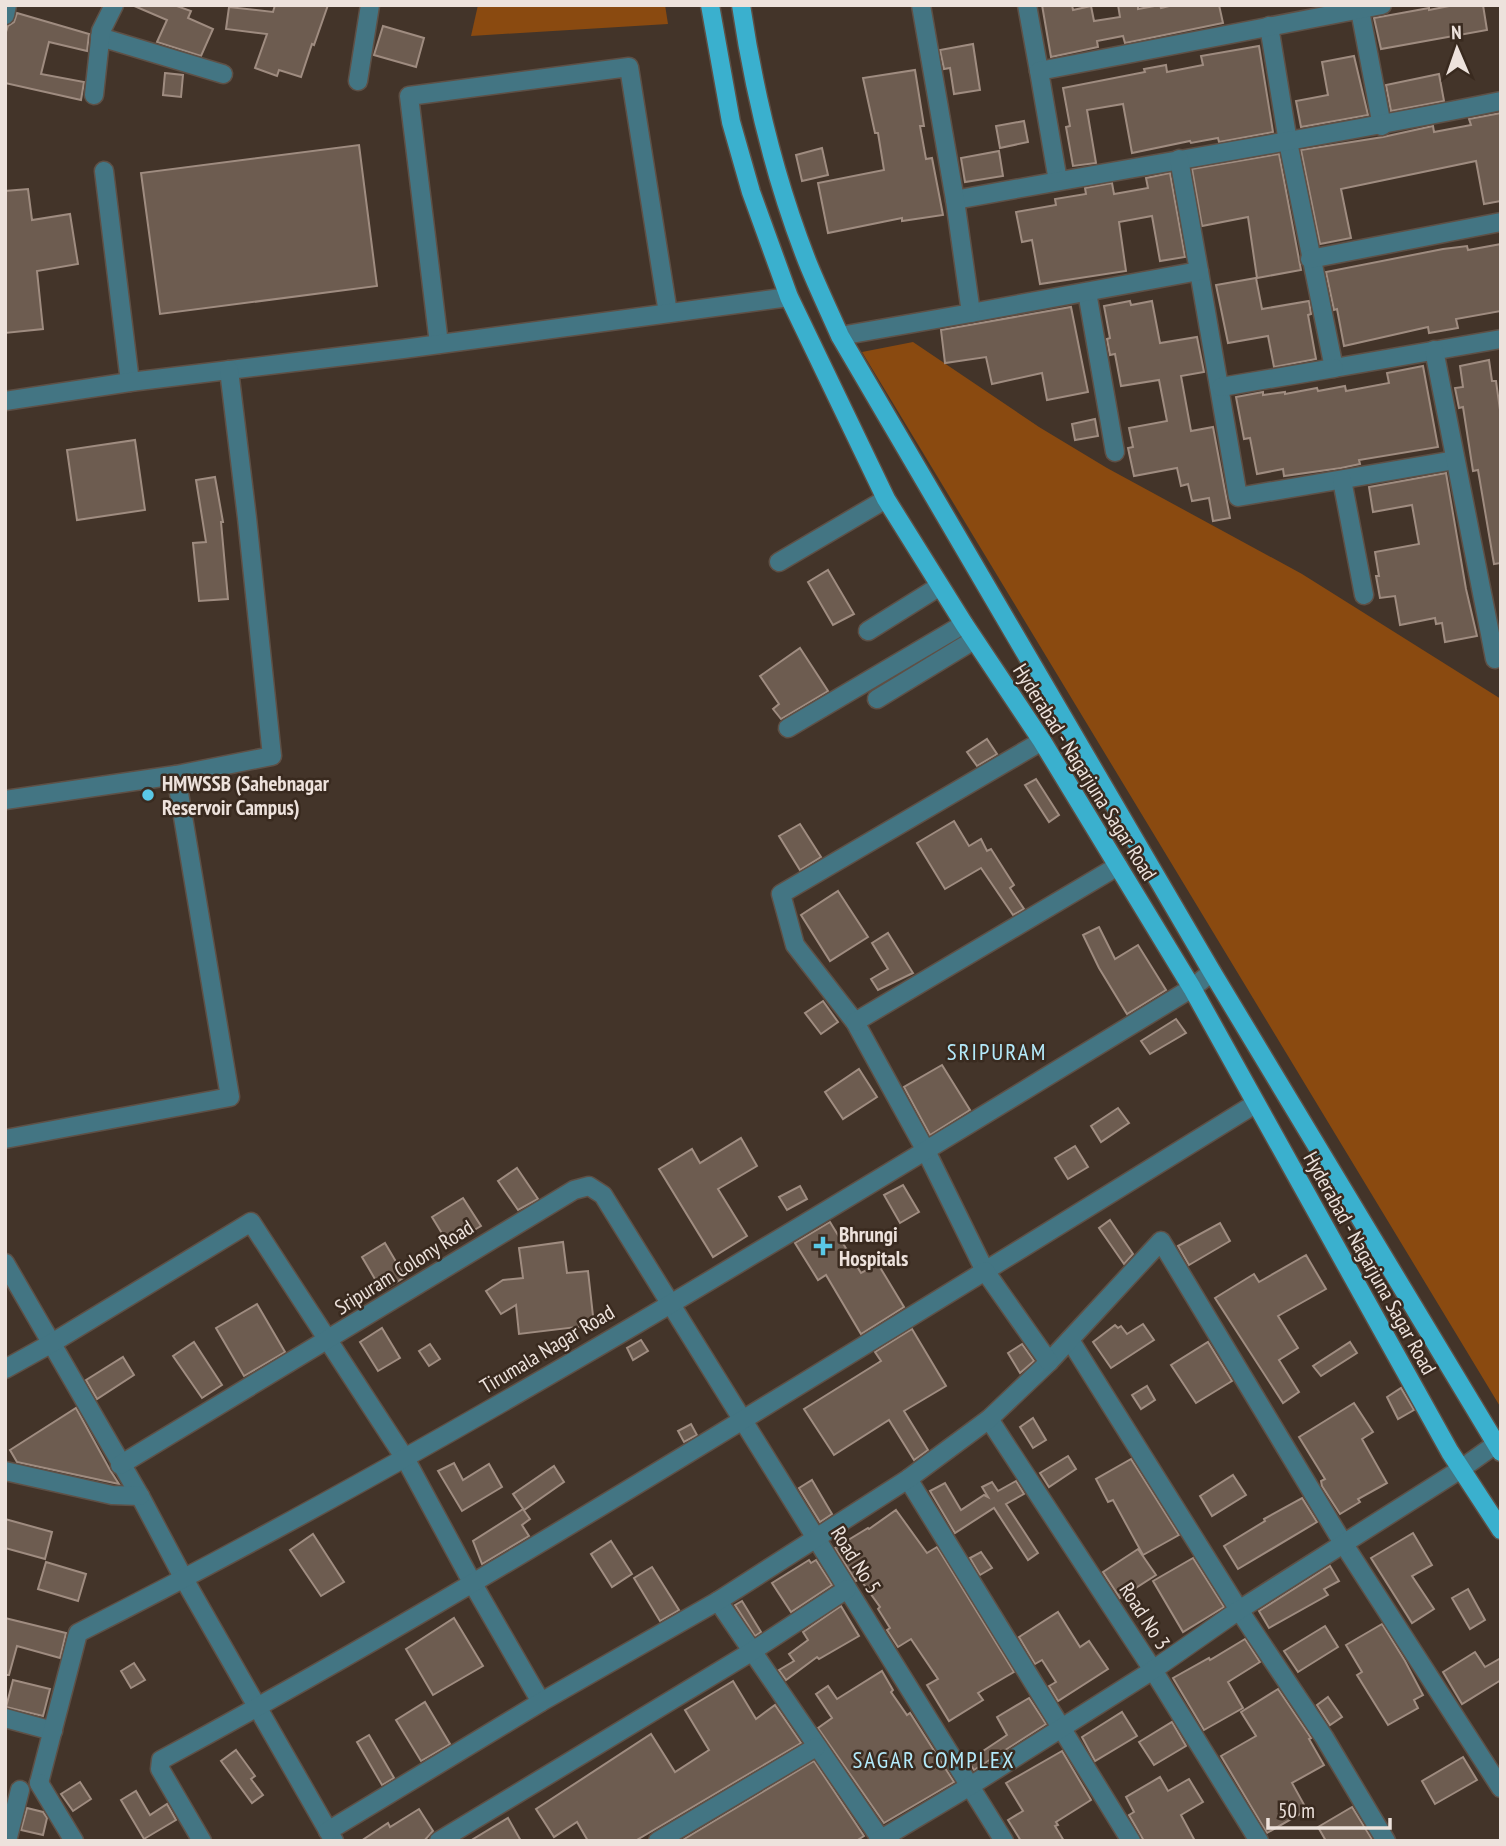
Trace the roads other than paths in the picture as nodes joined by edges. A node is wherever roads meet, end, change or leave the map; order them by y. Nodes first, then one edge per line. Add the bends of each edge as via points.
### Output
1 (7, 5) edge
2 (114, 5) edge
3 (710, 5) edge
4 (741, 5) edge
5 (921, 5) edge
6 (1027, 5) edge
7 (1382, 5) edge
8 (366, 7) edge
9 (1359, 7) edge
10 (5, 15) edge
11 (1269, 26) junction
12 (100, 37) junction
13 (1039, 71) junction
14 (223, 74) dead end
15 (358, 81) dead end
16 (94, 95) dead end
17 (1501, 102) edge
18 (1382, 126) junction
19 (1288, 142) junction
20 (1179, 159) junction
21 (104, 171) dead end
22 (1058, 181) junction
23 (955, 200) junction
24 (1501, 222) edge
25 (1310, 259) junction
26 (1199, 271) junction
27 (1087, 292) junction
28 (789, 296) junction
29 (667, 313) junction
30 (971, 313) junction
31 (840, 336) junction
32 (1501, 339) edge
33 (439, 344) junction
34 (1434, 350) junction
35 (1334, 368) junction
36 (229, 370) junction
37 (130, 382) junction
38 (1221, 387) junction
39 (5, 401) edge
40 (1115, 452) dead end
41 (1455, 460) junction
42 (1342, 480) junction
43 (886, 499) junction
44 (779, 562) dead end
45 (940, 586) junction
46 (1364, 595) dead end
47 (964, 624) junction
48 (868, 631) dead end
49 (974, 640) junction
50 (1495, 659) dead end
51 (877, 699) dead end
52 (788, 728) dead end
53 (1042, 741) junction
54 (176, 775) junction
55 (5, 800) edge
56 (1118, 866) junction
57 (1212, 972) junction
58 (1192, 988) junction
59 (855, 1022) junction
60 (1255, 1104) junction
61 (5, 1139) edge
62 (926, 1151) junction
63 (5, 1263) edge
64 (985, 1271) junction
65 (670, 1303) junction
66 (329, 1340) junction
67 (1070, 1340) junction
68 (52, 1343) junction
69 (1049, 1362) junction
70 (5, 1369) edge
71 (989, 1419) junction
72 (743, 1420) junction
73 (1498, 1448) edge
74 (406, 1460) junction
75 (120, 1465) junction
76 (1461, 1469) junction
77 (6, 1472) edge
78 (908, 1479) junction
79 (140, 1496) junction
80 (1501, 1530) edge
81 (816, 1539) junction
82 (1343, 1543) junction
83 (184, 1579) junction
84 (473, 1584) junction
85 (848, 1589) junction
86 (718, 1601) junction
87 (1239, 1610) junction
88 (751, 1652) junction
89 (1153, 1670) junction
90 (541, 1702) junction
91 (258, 1708) junction
92 (5, 1718) edge
93 (1062, 1727) junction
94 (53, 1731) junction
95 (816, 1747) junction
96 (39, 1783) junction
97 (970, 1787) junction
98 (1501, 1788) edge
99 (12, 1789) edge
100 (331, 1836) edge
101 (880, 1840) edge
102 (8, 1841) edge
103 (74, 1841) edge
104 (202, 1841) edge
105 (439, 1841) edge
106 (658, 1841) edge
107 (1004, 1841) edge
108 (1132, 1841) edge
109 (1259, 1841) edge
110 (1386, 1841) edge

1 - 10 street
2 - 12 street
3 - 28 main road, Hyderabad - Nagarjuna Sagar Road via 730,122
4 - 31 main road, Hyderabad - Nagarjuna Sagar Road via 761,115 780,183
5 - 23 street
6 - 13 street
7 - 9 street
8 - 15 street
9 - 11 street
9 - 18 street
11 - 13 street
11 - 19 street
12 - 14 street
12 - 16 street
13 - 22 street
17 - 18 street
18 - 19 street
19 - 20 street
19 - 25 street
20 - 22 street
20 - 26 street
21 - 37 street
22 - 23 street
23 - 30 street
24 - 25 street
25 - 35 street
26 - 27 street
26 - 38 street
27 - 30 street
27 - 40 street
28 - 29 street
28 - 43 main road, Hyderabad - Nagarjuna Sagar Road
29 - 33 street
29 - 33 street via 629,67 409,96
30 - 31 street
31 - 57 main road, Hyderabad - Nagarjuna Sagar Road
32 - 34 street
33 - 36 street
34 - 35 street
34 - 41 street
35 - 38 street
36 - 37 street
36 - 54 street via 272,756
37 - 39 street
38 - 42 street via 1238,497
41 - 42 street
41 - 50 street
42 - 46 street
43 - 44 street
43 - 45 main road, Hyderabad - Nagarjuna Sagar Road
45 - 47 main road, Hyderabad - Nagarjuna Sagar Road
45 - 48 street
47 - 49 main road, Hyderabad - Nagarjuna Sagar Road
47 - 52 street
49 - 51 street
49 - 53 main road, Hyderabad - Nagarjuna Sagar Road
53 - 56 main road, Hyderabad - Nagarjuna Sagar Road
53 - 59 street via 781,894 795,945
54 - 55 street
54 - 61 street via 230,1097
56 - 58 main road, Hyderabad - Nagarjuna Sagar Road
56 - 59 street
57 - 58 street, Tirumala Nagar Road
57 - 73 main road, Hyderabad - Nagarjuna Sagar Road
58 - 60 main road, Hyderabad - Nagarjuna Sagar Road
58 - 62 street, Tirumala Nagar Road
59 - 62 street
60 - 64 street
60 - 76 main road, Hyderabad - Nagarjuna Sagar Road
62 - 64 street
62 - 65 street, Tirumala Nagar Road
63 - 68 street
64 - 69 street
64 - 72 street
65 - 66 street, Sripuram Colony Road via 603,1195 589,1186 574,1190
65 - 72 street, Road No 5
65 - 74 street, Tirumala Nagar Road
66 - 68 street via 251,1222
66 - 74 street
66 - 75 street, Sripuram Colony Road
67 - 69 street
67 - 82 street via 1161,1241
67 - 87 street
68 - 70 street
68 - 75 street
69 - 71 street
71 - 78 street
71 - 89 street, Road No 3
72 - 81 street, Road No 5
72 - 84 street
73 - 76 street
74 - 83 street, Tirumala Nagar Road
74 - 84 street
75 - 79 street
76 - 80 main road, Hyderabad - Nagarjuna Sagar Road
76 - 82 street
77 - 79 street via 112,1495
78 - 81 street
78 - 93 street
79 - 83 street
81 - 85 street, Road No 5
81 - 86 street
82 - 87 street
82 - 98 street
83 - 91 street
83 - 94 street, Tirumala Nagar Road via 78,1633
84 - 90 street
84 - 91 street
85 - 88 street
85 - 97 street, Road No 5
86 - 88 street
86 - 90 street
87 - 89 street
87 - 110 street via 1324,1737
88 - 95 street
88 - 105 street
89 - 93 street
89 - 109 street, Road No 3
90 - 100 street
91 - 100 street
91 - 104 street via 160,1761 160,1769
92 - 94 street
93 - 97 street
93 - 108 street
94 - 96 street, Tirumala Nagar Road
95 - 101 street
95 - 106 street
96 - 99 street
96 - 103 street
97 - 101 street
97 - 107 street, Road No 5
99 - 102 street

